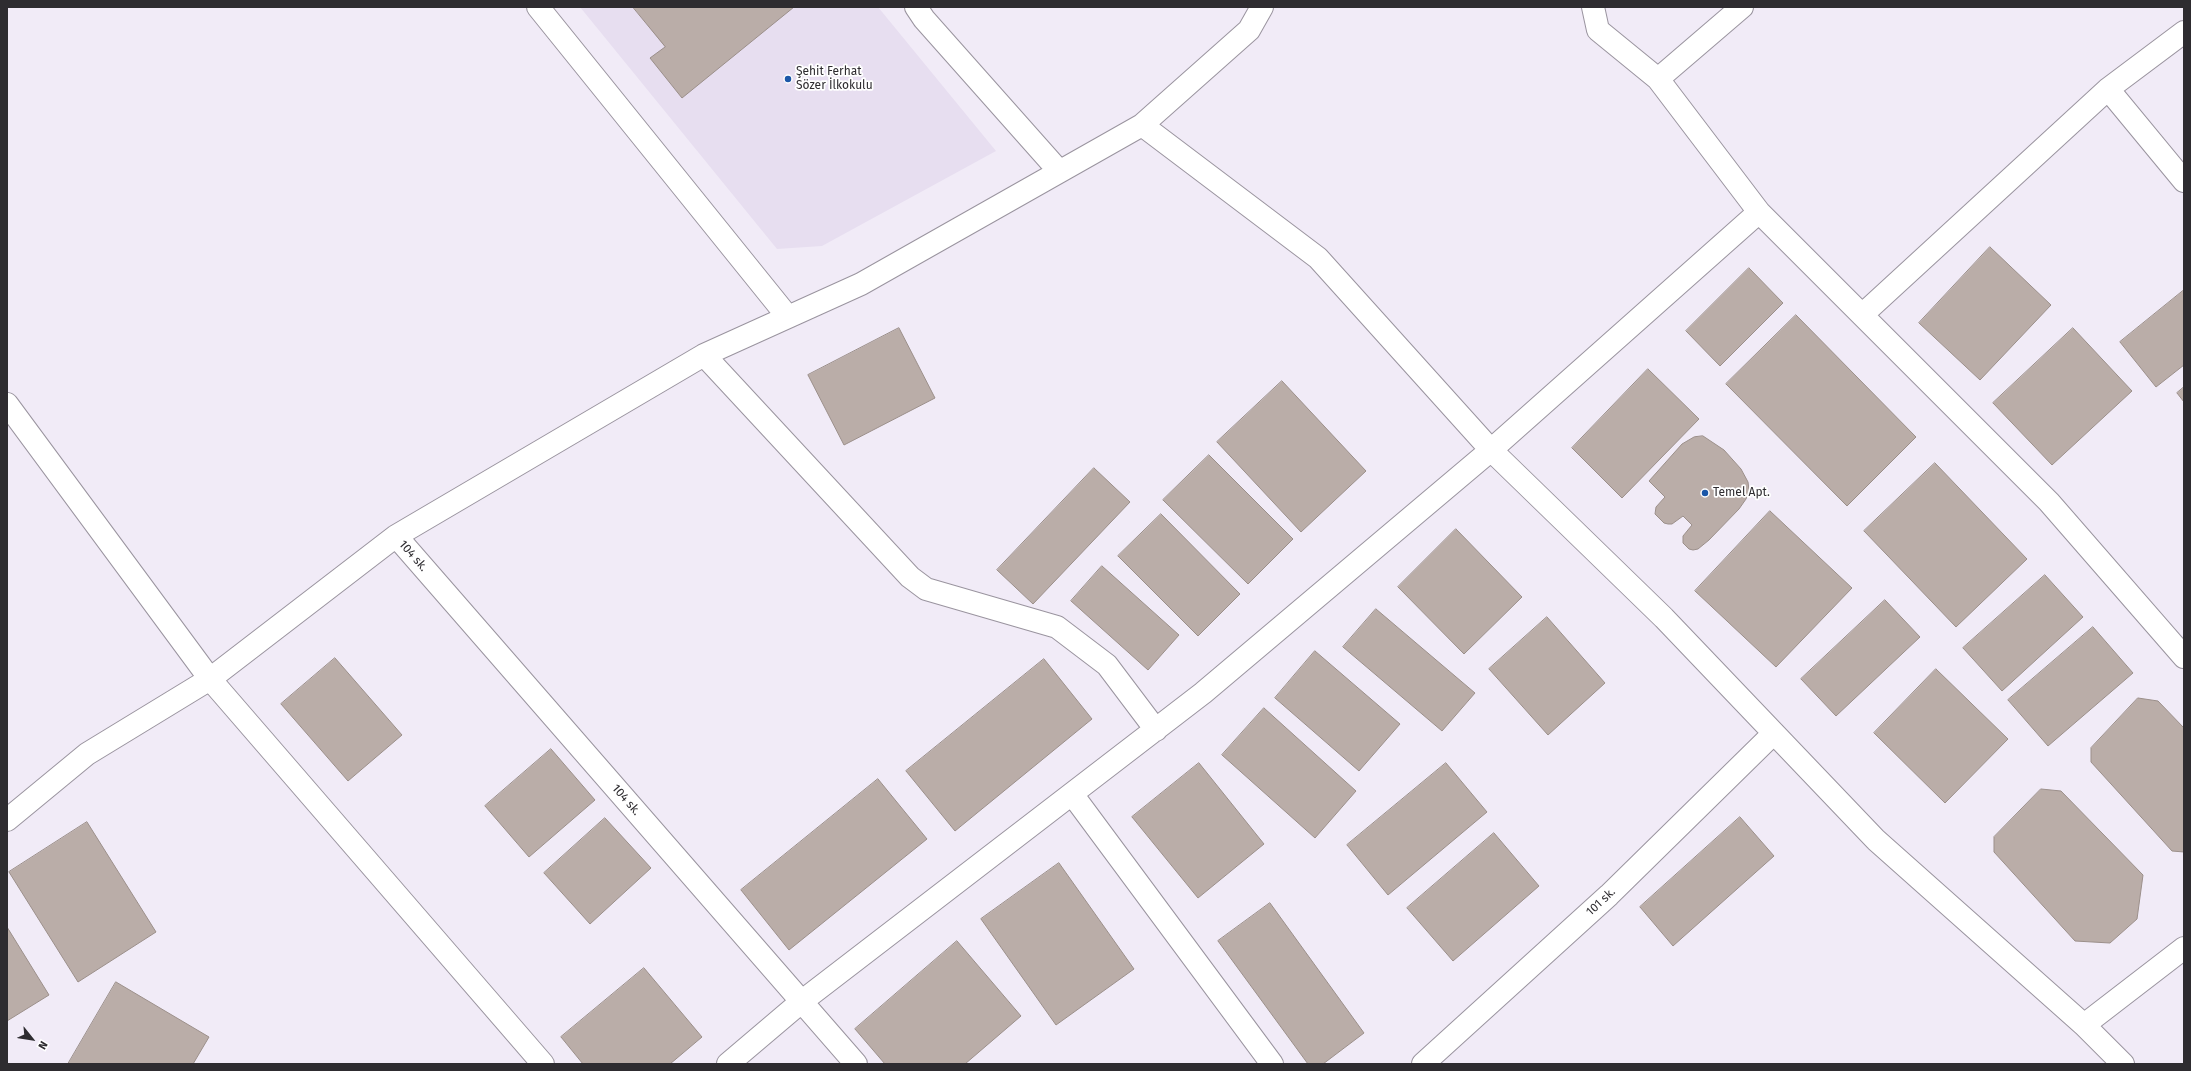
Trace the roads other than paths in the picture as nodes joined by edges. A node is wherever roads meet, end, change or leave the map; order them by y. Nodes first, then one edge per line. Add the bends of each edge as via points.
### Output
1 (538, 7) edge
2 (916, 7) edge
3 (1262, 7) edge
4 (1593, 7) edge
5 (1742, 7) edge
6 (2184, 32) edge
7 (1658, 79) junction
8 (2108, 89) junction
9 (1142, 125) junction
10 (1059, 172) junction
11 (2184, 181) edge
12 (1759, 212) junction
13 (1862, 315) junction
14 (788, 317) junction
15 (704, 355) junction
16 (7, 404) edge
17 (1490, 450) junction
18 (396, 536) junction
19 (2184, 657) edge
20 (210, 679) junction
21 (1156, 730) junction
22 (1773, 734) junction
23 (1072, 794) junction
24 (7, 820) edge
25 (2184, 948) edge
26 (801, 1002) junction
27 (2084, 1024) junction
28 (543, 1064) edge
29 (728, 1064) edge
30 (856, 1064) edge
31 (1272, 1064) edge
32 (1423, 1064) edge
33 (2123, 1064) edge

1 - 14 street
2 - 10 street
3 - 9 street via 1249,30
4 - 7 street via 1598,30
5 - 7 street
6 - 8 street
7 - 12 street
8 - 11 street
8 - 13 street
9 - 10 street
9 - 17 street via 1318,258
10 - 14 street via 861,284
12 - 13 street
12 - 17 street
13 - 19 street via 2049,502
14 - 15 street
15 - 18 street
15 - 21 street via 910,577 926,589 1057,627 1107,665
16 - 20 street
17 - 21 street via 1204,693
17 - 22 street via 1664,618
18 - 20 street
18 - 26 street, 104 sk.
20 - 24 street via 87,754
20 - 28 street
21 - 23 street
22 - 27 street via 1876,840
22 - 32 street, 101 sk. via 1609,895
23 - 26 street
23 - 31 street
25 - 27 street
26 - 29 street
26 - 30 street, 104 sk.
27 - 33 street

